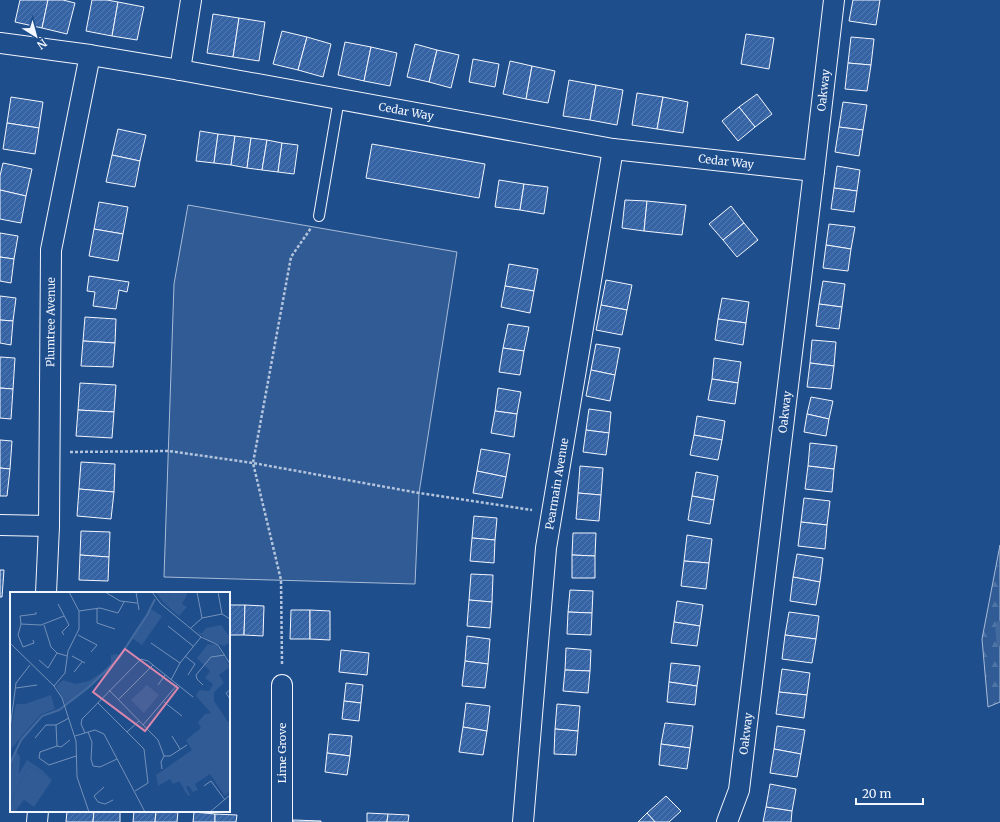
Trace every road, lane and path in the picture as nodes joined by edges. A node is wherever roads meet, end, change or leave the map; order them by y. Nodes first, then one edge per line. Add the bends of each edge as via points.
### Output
1 (191, 0) edge
2 (834, 0) edge
3 (0, 43) edge
4 (90, 55) junction
5 (180, 70) junction
6 (339, 99) junction
7 (613, 149) junction
8 (814, 171) junction
9 (319, 216) joint
10 (49, 452) junction
11 (253, 463) junction
12 (552, 513) junction
13 (0, 525) edge
14 (49, 526) junction
15 (46, 592) edge
16 (282, 685) joint
17 (38, 812) edge
18 (37, 822) edge
19 (282, 822) edge
20 (523, 822) edge
21 (727, 822) edge

1 - 5 street
2 - 8 street, Oakway
3 - 4 street, Cedar Way
4 - 5 street, Cedar Way
4 - 10 street, Plumtree Avenue via 51,250
5 - 6 street, Cedar Way
6 - 7 street, Cedar Way
6 - 9 lane
7 - 8 street, Cedar Way
7 - 12 street, Pearmain Avenue
8 - 21 street, Oakway via 739,790
9 - 11 path via 291,257
10 - 11 path via 169,451
10 - 14 street, Plumtree Avenue
11 - 12 path via 419,494
11 - 16 path via 281,580
12 - 20 street, Pearmain Avenue via 546,548
13 - 14 street
14 - 15 street, Plumtree Avenue
16 - 19 street, Lime Grove
17 - 18 street

